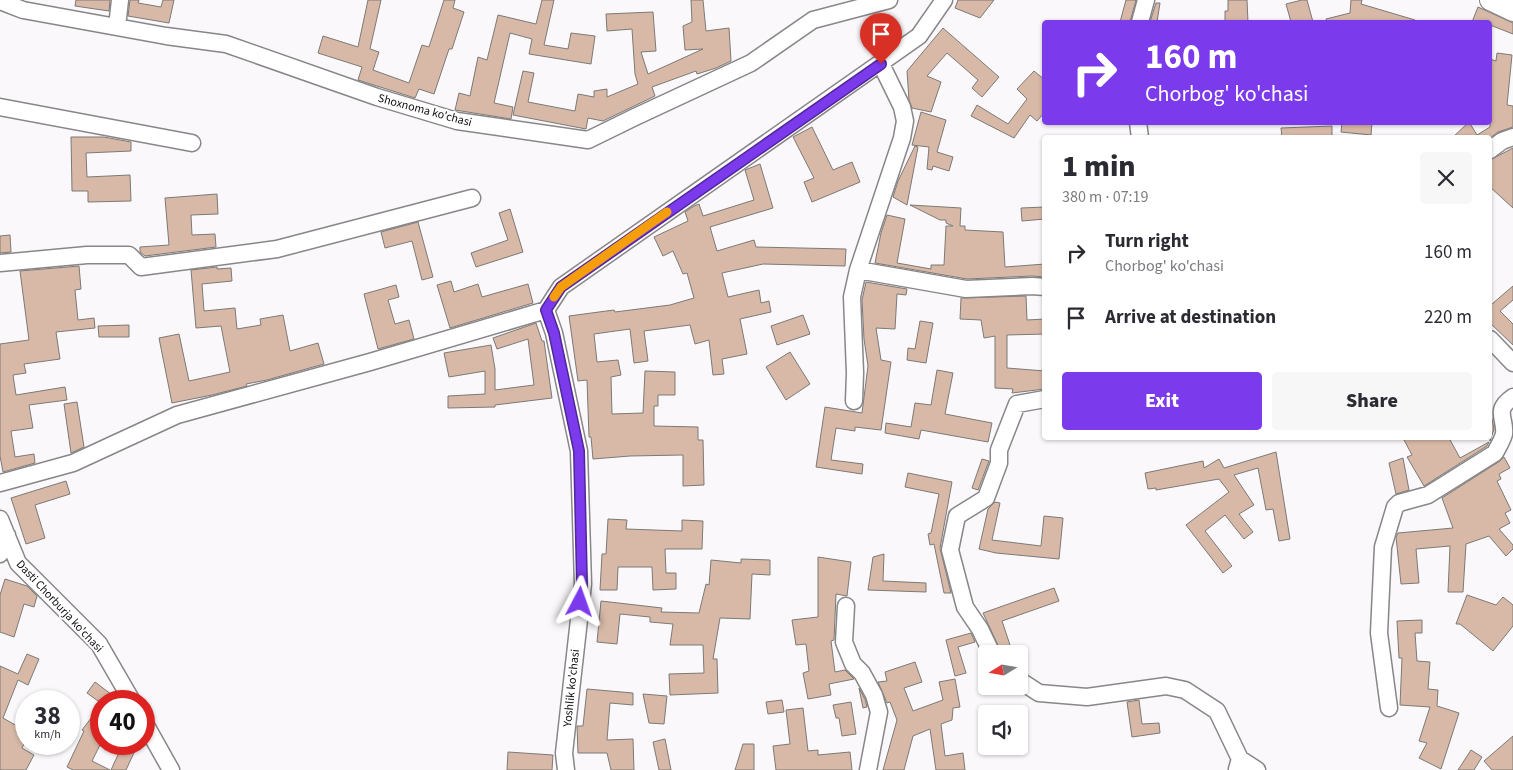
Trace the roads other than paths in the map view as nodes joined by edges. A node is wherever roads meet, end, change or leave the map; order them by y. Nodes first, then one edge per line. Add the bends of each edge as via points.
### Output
1 (120, 0) edge
2 (889, 0) edge
3 (944, 0) edge
4 (1146, 0) edge
5 (1490, 0) edge
6 (0, 1) edge
7 (1513, 10) edge
8 (1141, 20) edge
9 (117, 27) junction
10 (881, 64) junction
11 (0, 107) edge
12 (1513, 137) edge
13 (192, 143) dead end
14 (1492, 148) edge
15 (472, 198) dead end
16 (0, 263) edge
17 (858, 270) junction
18 (1042, 287) edge
19 (546, 310) junction
20 (1492, 341) edge
21 (1513, 363) edge
22 (1513, 397) edge
23 (1042, 400) edge
24 (854, 401) dead end
25 (0, 484) edge
26 (0, 519) edge
27 (7, 535) junction
28 (0, 554) edge
29 (846, 606) dead end
30 (988, 645) edge
31 (1028, 686) edge
32 (126, 690) edge
33 (1389, 708) dead end
34 (155, 742) edge
35 (1239, 765) edge
36 (171, 770) edge
37 (566, 770) edge
38 (868, 770) edge
39 (1257, 770) edge

1 - 9 street
2 - 9 street, Shoxnoma ko'chasi via 813,20 751,63 588,140 457,120 377,97 226,44
3 - 10 street via 919,36
4 - 8 street
5 - 7 main road
6 - 9 street, Shoxnoma ko'chasi via 23,10
10 - 17 street via 902,107 905,121
10 - 19 street via 561,287
11 - 13 street
12 - 14 street
15 - 16 street via 277,249 141,267 129,255 87,255
17 - 18 street via 966,289
17 - 24 street via 852,297
19 - 25 street via 177,415 73,463
19 - 37 street, Yoshlik ko'chasi via 554,333 579,451 582,584 564,753
20 - 21 street
22 - 33 street via 1505,403 1501,416 1504,432 1495,453 1428,495 1395,507 1383,547 1379,633
23 - 30 street via 1017,404 999,450 999,463 986,498 957,516 951,541 950,550 965,608
26 - 27 street, Dasti Chorburja ko'chasi
27 - 28 street
27 - 32 street, Dasti Chorburja ko'chasi via 18,563 99,644
29 - 38 street via 844,642 853,664 874,695 879,712
31 - 35 street via 1039,693 1087,697 1166,686 1185,690 1217,711
34 - 36 street
35 - 39 street

